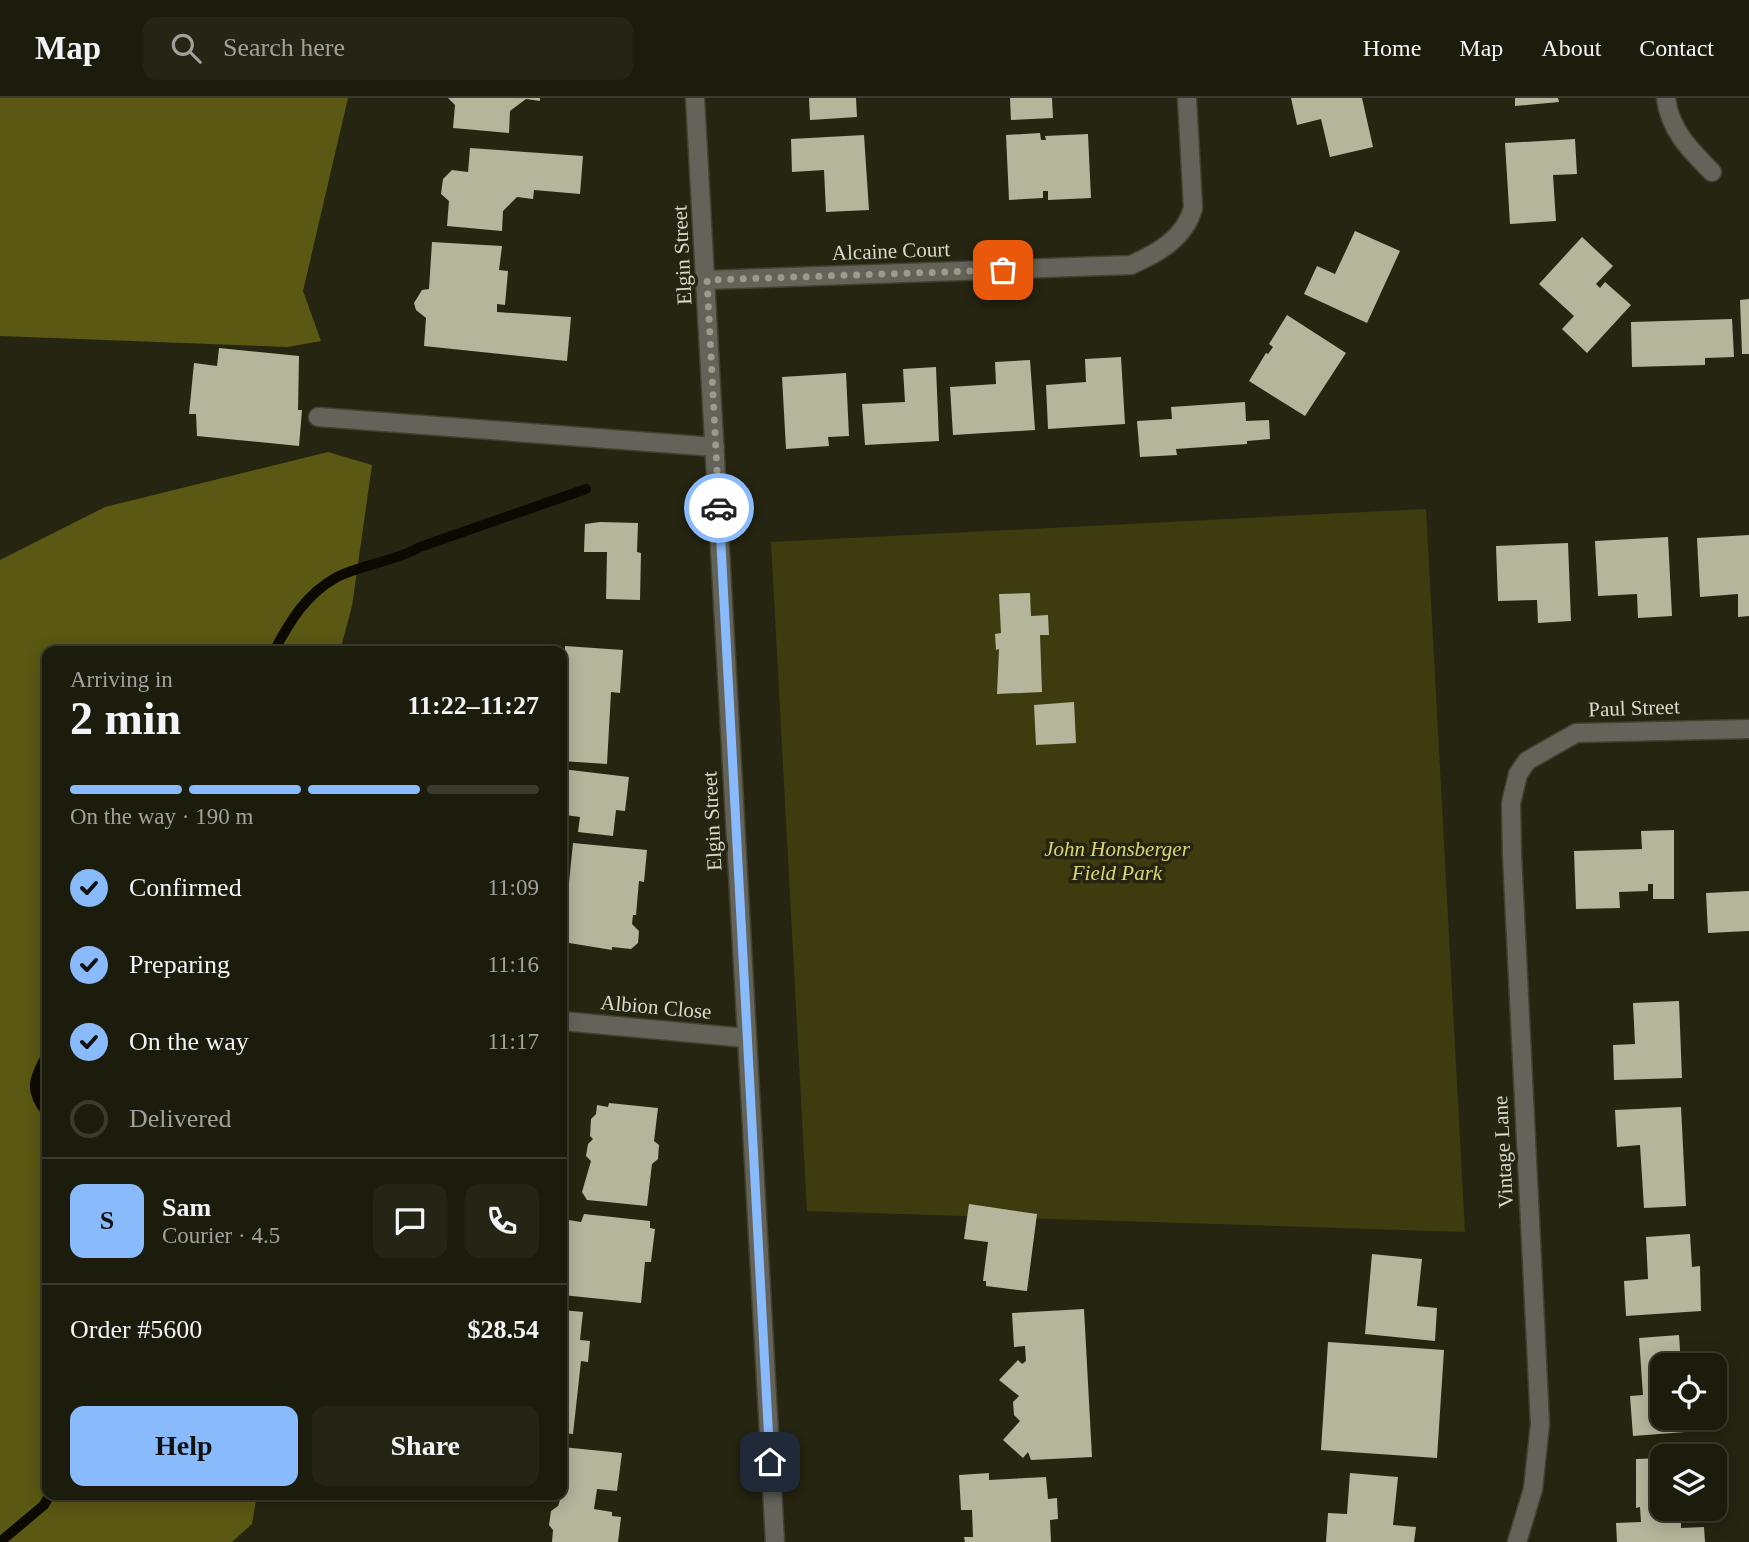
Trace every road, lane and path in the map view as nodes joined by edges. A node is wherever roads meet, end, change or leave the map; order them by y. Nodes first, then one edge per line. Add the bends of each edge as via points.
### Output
1 (695, 98) edge
2 (1187, 98) edge
3 (1666, 98) edge
4 (1712, 172) dead end
5 (707, 280) junction
6 (318, 417) dead end
7 (715, 447) junction
8 (1749, 729) edge
9 (1527, 761) joint
10 (567, 1021) edge
11 (746, 1038) junction
12 (775, 1542) edge
13 (1517, 1542) edge

1 - 5 street, Elgin Street
2 - 5 street, Alcaine Court via 1193,208 1189,223 1161,252 1131,265
3 - 4 street via 1683,143
5 - 7 street, Elgin Street
6 - 7 street
7 - 11 street, Elgin Street
8 - 9 street, Paul Street via 1576,733
9 - 13 street, Vintage Lane via 1518,774 1511,803 1540,1424 1533,1489
10 - 11 street, Albion Close
11 - 12 street, Elgin Street

